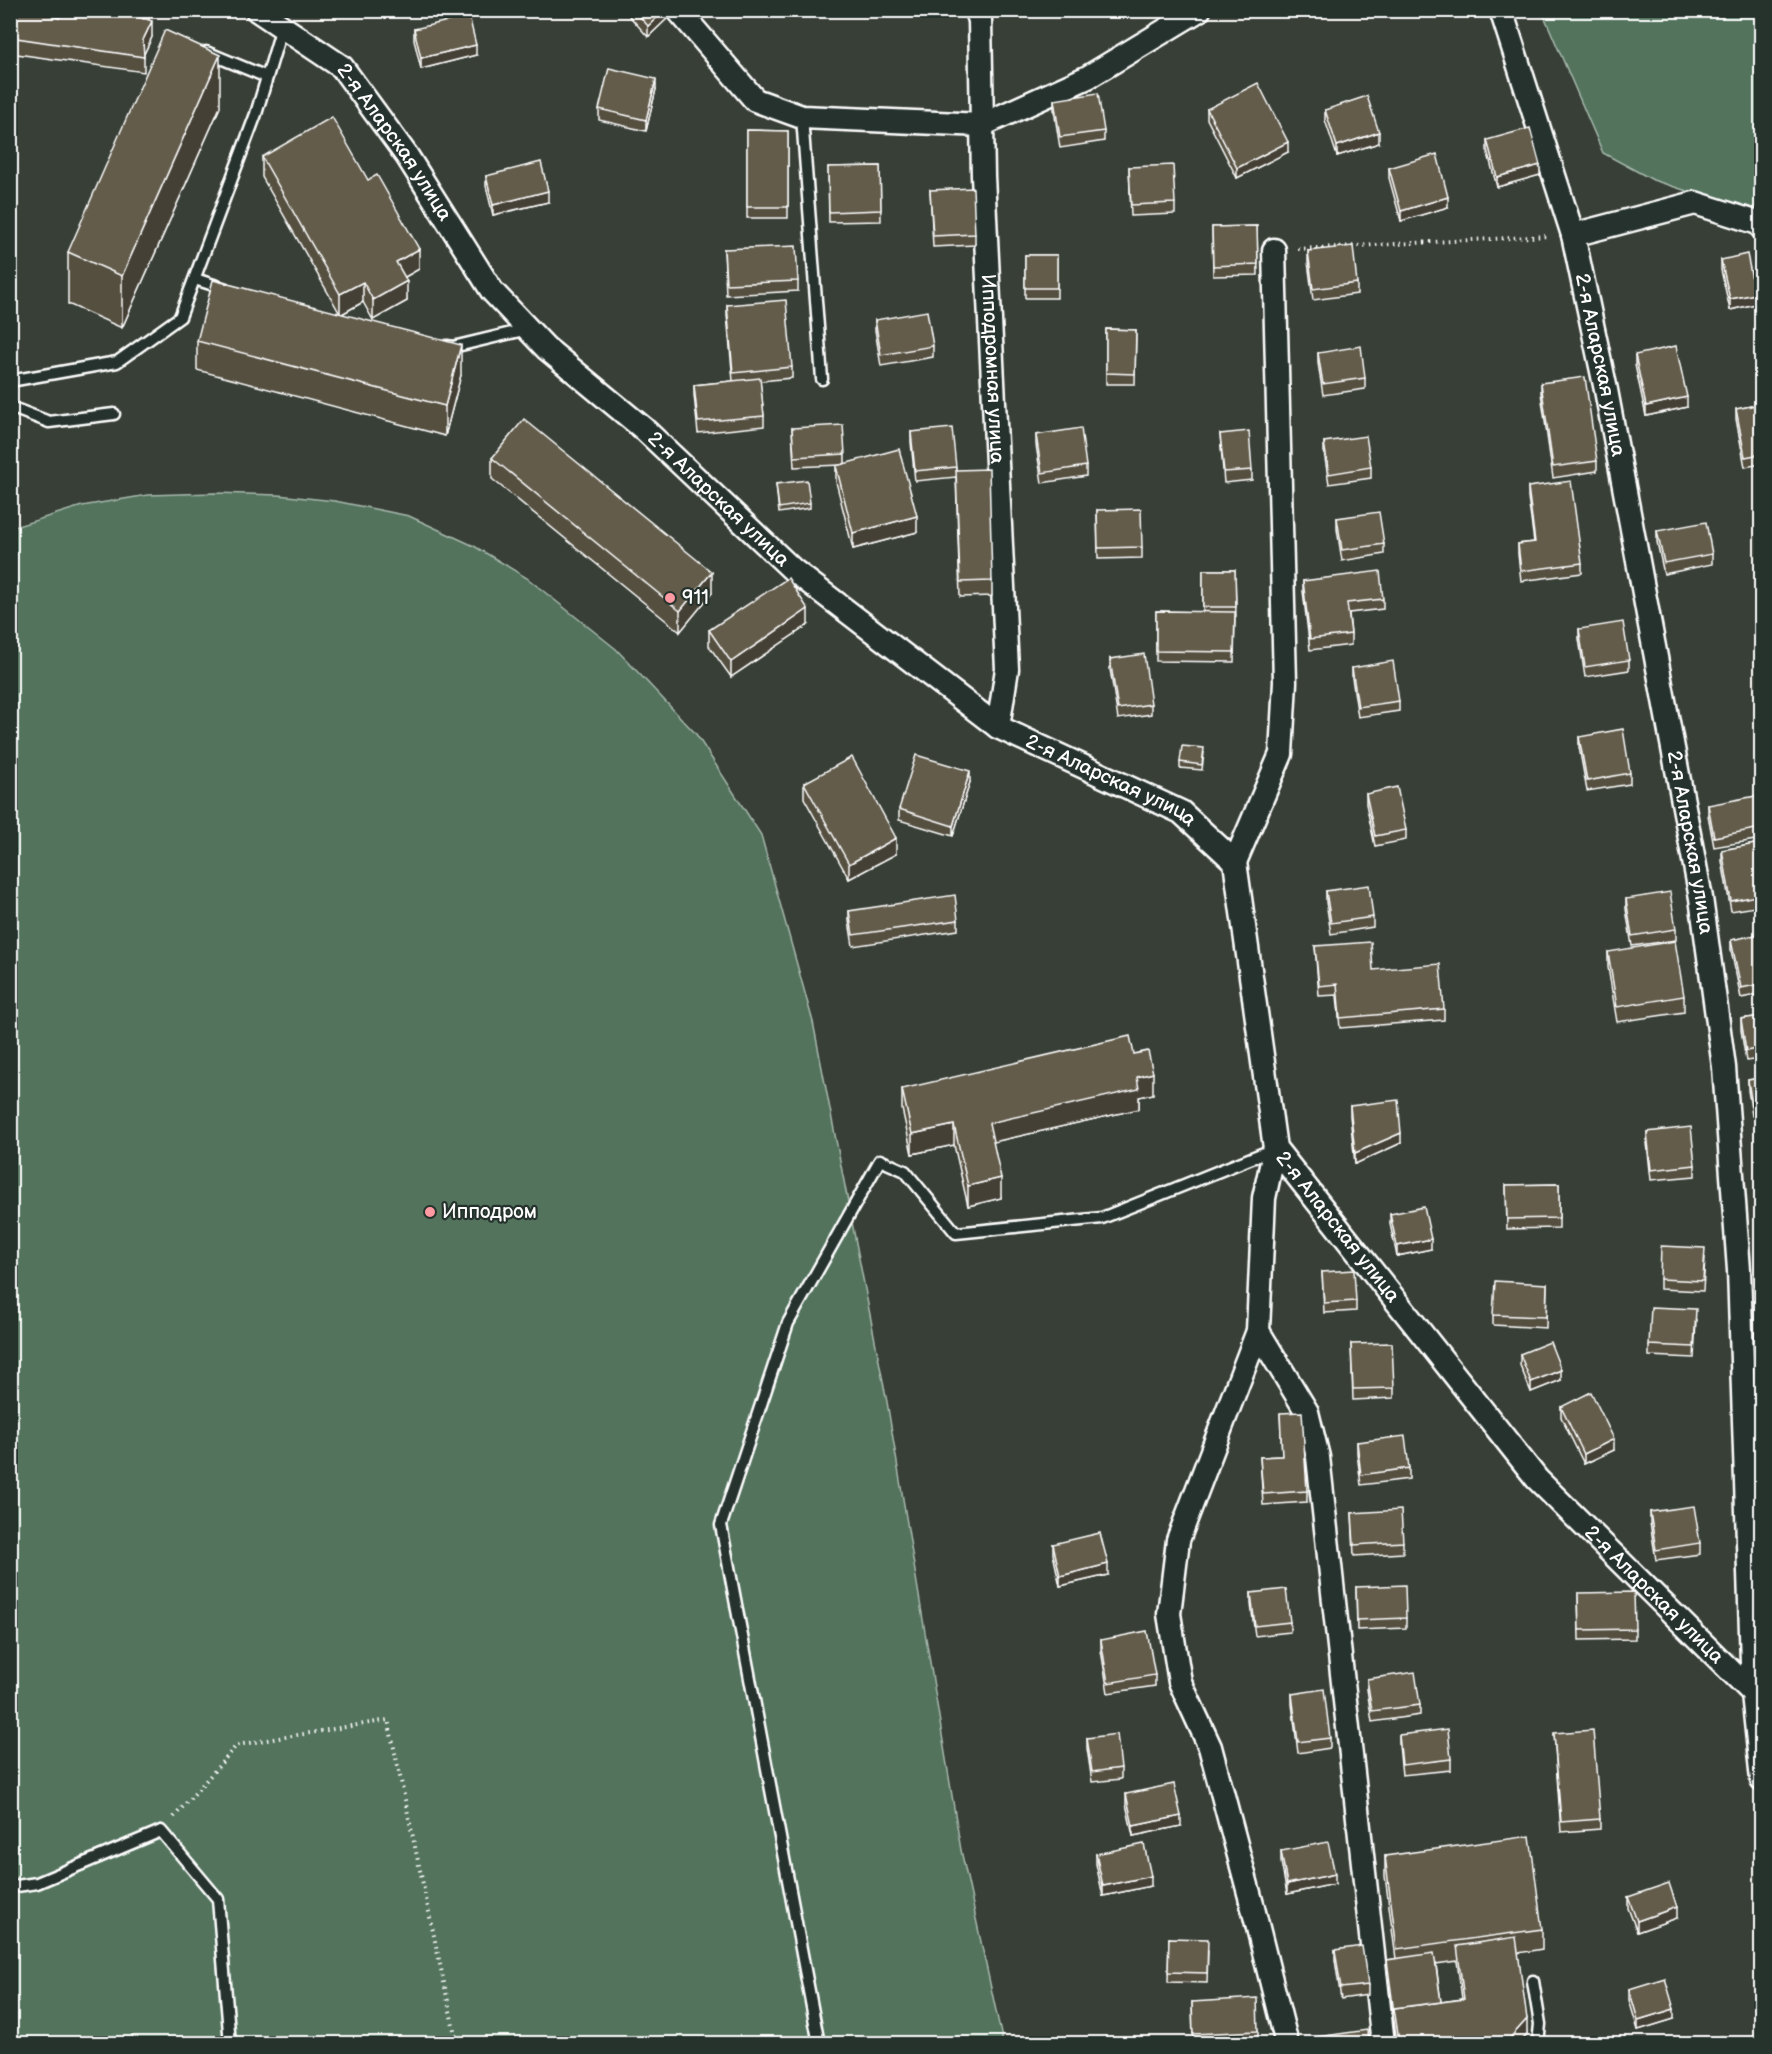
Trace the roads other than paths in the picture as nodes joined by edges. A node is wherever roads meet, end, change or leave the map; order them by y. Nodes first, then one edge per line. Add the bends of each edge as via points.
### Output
1 (257, 10) edge
2 (678, 10) edge
3 (976, 10) edge
4 (1199, 10) edge
5 (1501, 10) edge
6 (282, 27) junction
7 (194, 47) edge
8 (267, 76) junction
9 (802, 117) junction
10 (982, 125) junction
11 (1761, 228) edge
12 (1573, 235) junction
13 (1274, 250) road end
14 (195, 279) junction
15 (240, 294) edge
16 (528, 329) junction
17 (431, 343) edge
18 (822, 379) dead end
19 (10, 381) edge
20 (10, 407) edge
21 (114, 414) dead end
22 (999, 728) junction
23 (1235, 862) junction
24 (1275, 1148) junction
25 (1258, 1331) junction
26 (1753, 1693) junction
27 (1761, 1780) edge
28 (10, 1887) edge
29 (1533, 1982) dead end
30 (230, 2043) edge
31 (819, 2043) edge
32 (1287, 2043) edge
33 (1383, 2043) edge
34 (1538, 2043) edge

1 - 6 street, 2-я Аларская улица
2 - 9 street via 754,100
3 - 10 street, Ипподромная улица via 980,20
4 - 10 street via 1088,77
5 - 12 street, 2-я Аларская улица
6 - 8 lane
6 - 16 street, 2-я Аларская улица via 342,67 407,156 492,291
7 - 8 lane
8 - 14 lane
9 - 10 street
9 - 18 lane
10 - 22 street, Ипподромная улица via 1007,669
11 - 12 street via 1758,223 1695,203
12 - 26 street, 2-я Аларская улица via 1606,390 1701,898 1724,1067 1739,1270
13 - 23 street via 1285,682 1281,754
14 - 15 lane
14 - 19 lane via 180,317 117,362
16 - 17 lane via 453,347
16 - 22 street, 2-я Аларская улица via 644,429 794,570
20 - 21 lane via 49,422
22 - 23 street, 2-я Аларская улица via 1180,812
23 - 24 street, 2-я Аларская улица
24 - 25 street via 1263,1198
24 - 26 street, 2-я Аларская улица via 1537,1479
24 - 31 lane via 1102,1218 956,1233 905,1171 880,1160 788,1323 721,1525
25 - 32 street via 1178,1540 1169,1614 1180,1682 1210,1747
25 - 33 street via 1307,1412 1318,1457
26 - 27 street, 2-я Аларская улица
28 - 30 lane via 37,1883 161,1831 218,1899
29 - 34 lane via 1540,2024

